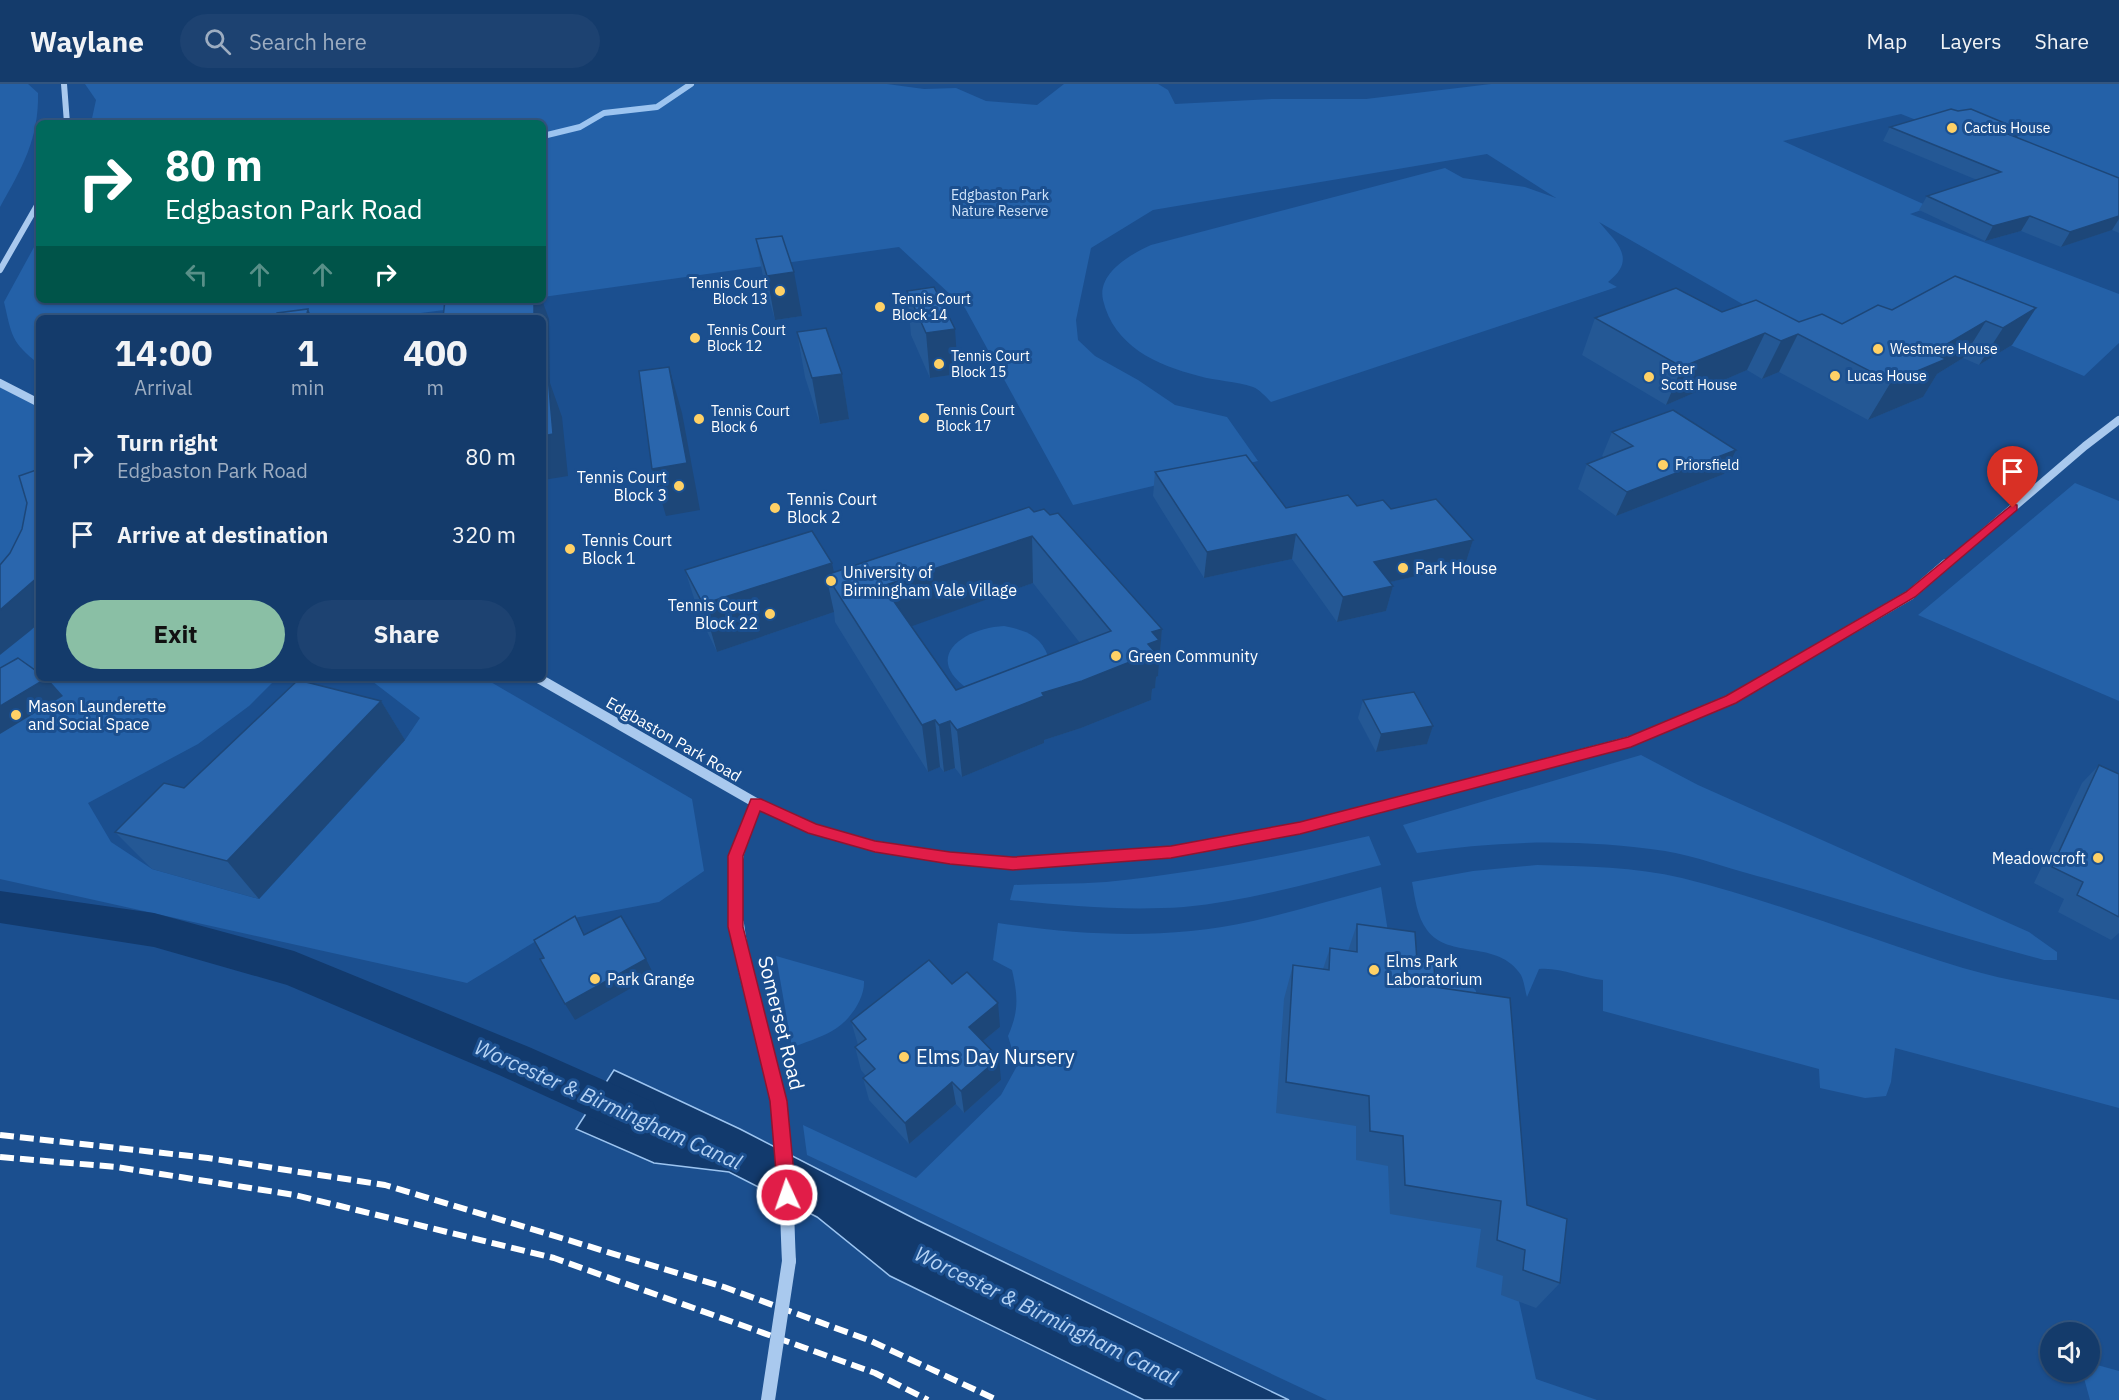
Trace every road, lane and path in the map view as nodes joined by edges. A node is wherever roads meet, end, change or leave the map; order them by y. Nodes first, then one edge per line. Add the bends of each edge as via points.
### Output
1 (64, 84) edge
2 (67, 120) edge
3 (36, 207) edge
4 (0, 270) edge
5 (0, 383) edge
6 (36, 401) edge
7 (2119, 420) edge
8 (543, 681) edge
9 (756, 803) junction
10 (768, 1400) edge

1 - 2 street
3 - 4 street
5 - 6 street
7 - 9 street, Edgbaston Park Road via 1910,595 1731,699 1631,741 1300,828 1171,852 1013,864 875,846 813,829
8 - 9 street, Edgbaston Park Road
9 - 10 street, Somerset Road, bridge via 736,856 736,927 778,1101 785,1159 789,1261

